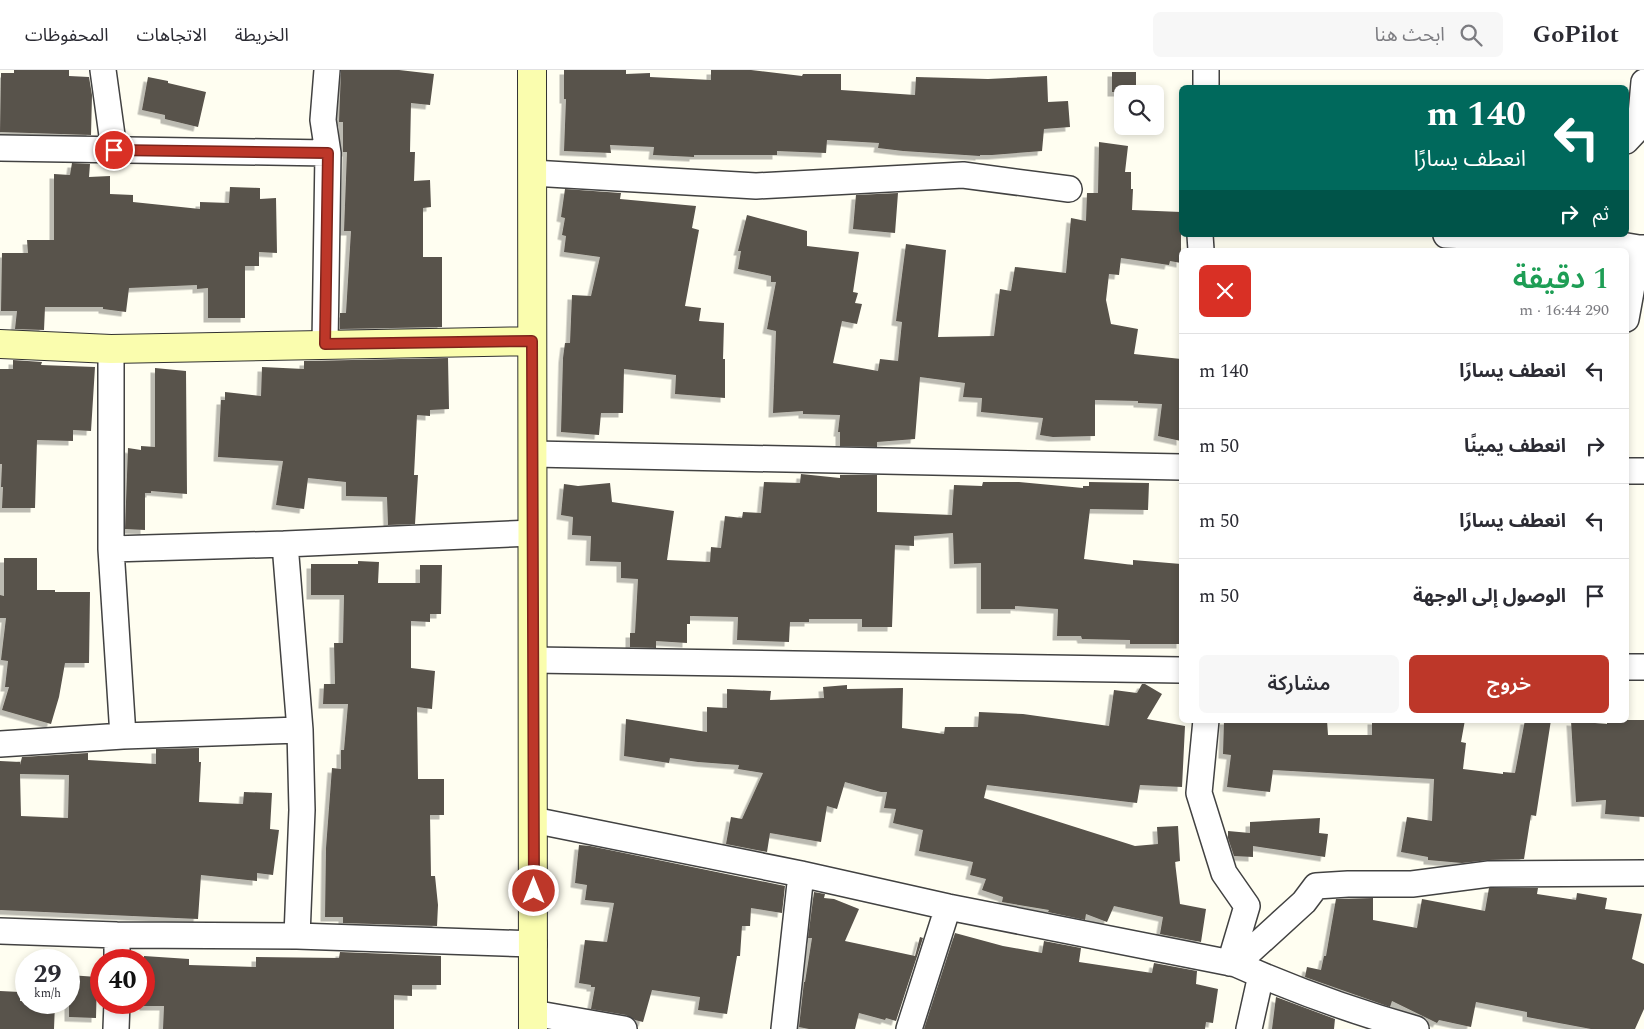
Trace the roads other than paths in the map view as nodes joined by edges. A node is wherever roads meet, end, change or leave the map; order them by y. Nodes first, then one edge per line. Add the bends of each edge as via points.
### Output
1 (103, 70) edge
2 (327, 70) edge
3 (532, 70) edge
4 (1206, 70) edge
5 (1644, 82) edge
6 (1206, 85) edge
7 (1629, 137) edge
8 (0, 148) edge
9 (114, 150) junction
10 (328, 153) junction
11 (532, 174) junction
12 (1069, 189) dead end
13 (1551, 237) edge
14 (1603, 238) edge
15 (1641, 248) edge
16 (1629, 305) edge
17 (532, 341) junction
18 (0, 344) edge
19 (325, 344) junction
20 (111, 349) junction
21 (533, 454) junction
22 (1179, 467) edge
23 (1629, 471) edge
24 (1644, 472) edge
25 (533, 533) junction
26 (285, 544) junction
27 (111, 550) junction
28 (533, 660) junction
29 (1629, 667) edge
30 (1644, 667) edge
31 (1179, 670) edge
32 (1206, 723) edge
33 (300, 730) junction
34 (123, 736) junction
35 (0, 744) edge
36 (533, 820) junction
37 (1644, 873) edge
38 (801, 874) junction
39 (948, 907) junction
40 (0, 931) edge
41 (117, 935) junction
42 (297, 936) junction
43 (534, 944) junction
44 (117, 949) edge
45 (1233, 963) junction
46 (1261, 975) junction
47 (117, 1014) edge
48 (533, 1021) edge
49 (116, 1029) edge
50 (624, 1029) edge
51 (784, 1029) edge
52 (909, 1029) edge
53 (1249, 1029) edge
54 (1416, 1029) edge

1 - 9 street
2 - 10 street via 323,120
3 - 11 street
4 - 6 street
5 - 7 street via 1640,126
8 - 9 street
9 - 10 street
10 - 19 street
11 - 12 street via 756,186 963,175
11 - 17 street
13 - 14 street
14 - 15 street
15 - 16 street
17 - 19 street
17 - 21 street
18 - 20 street
19 - 20 street
20 - 27 street
21 - 22 street
21 - 25 street
23 - 24 street
25 - 26 street
25 - 28 street
26 - 27 street
26 - 33 street
27 - 34 street
28 - 31 street
28 - 36 street
29 - 30 street
32 - 45 street via 1199,793 1224,873 1247,906
33 - 34 street
33 - 42 street via 302,810
34 - 35 street
36 - 38 street
36 - 43 street
37 - 45 street via 1490,874 1412,884 1316,886 1304,902
38 - 39 street
38 - 51 street
39 - 45 street
39 - 52 street
40 - 41 street
41 - 42 street
41 - 44 street
42 - 43 street
43 - 48 street
45 - 46 street
46 - 53 street
46 - 54 street via 1370,1016
47 - 49 street
48 - 50 street

